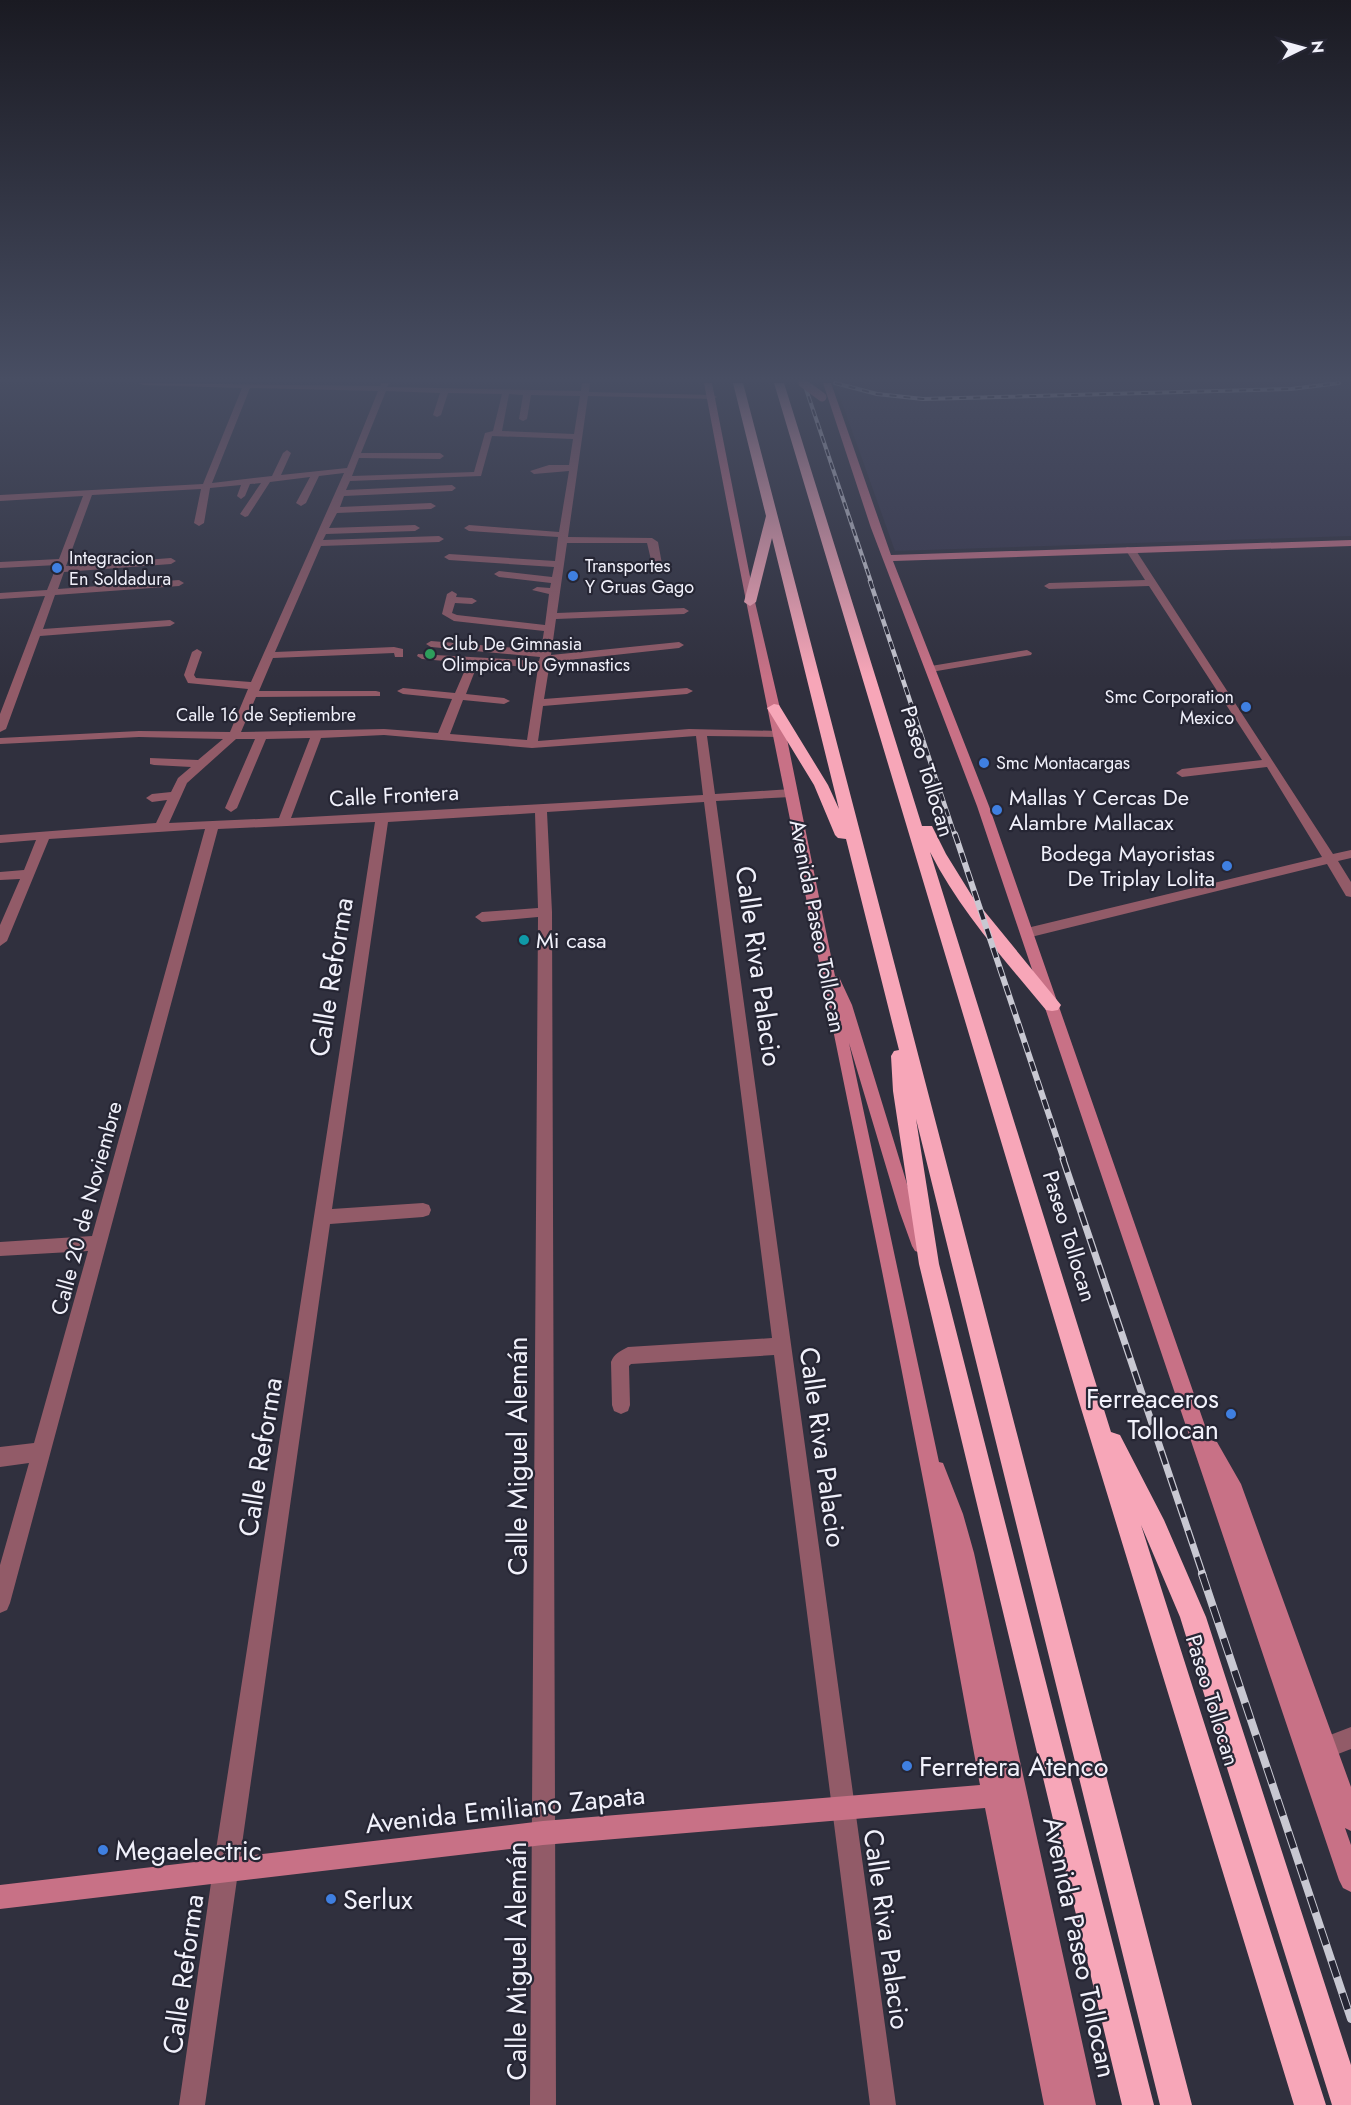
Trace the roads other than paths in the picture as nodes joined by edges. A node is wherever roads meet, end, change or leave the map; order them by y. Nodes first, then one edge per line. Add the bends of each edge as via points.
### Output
1 (208, 481) edge
2 (245, 481) edge
3 (247, 481) edge
4 (270, 481) edge
5 (311, 481) edge
6 (345, 481) edge
7 (572, 481) edge
8 (728, 481) edge
9 (763, 481) edge
10 (809, 481) edge
11 (854, 481) edge
12 (861, 481) edge
13 (206, 486) junction
14 (452, 488) dead end
15 (89, 492) junction
16 (341, 493) junction
17 (241, 496) dead end
18 (0, 498) edge
19 (301, 503) dead end
20 (431, 506) dead end
21 (334, 510) junction
22 (245, 514) dead end
23 (772, 514) junction
24 (199, 523) dead end
25 (416, 528) dead end
26 (469, 528) dead end
27 (323, 531) junction
28 (439, 538) dead end
29 (564, 538) junction
30 (317, 543) junction
31 (1351, 543) edge
32 (456, 548) dead end
33 (1130, 549) junction
34 (887, 554) junction
35 (449, 557) dead end
36 (561, 560) junction
37 (171, 561) dead end
38 (657, 564) dead end
39 (0, 565) edge
40 (62, 566) junction
41 (499, 574) dead end
42 (179, 583) dead end
43 (1152, 583) junction
44 (1049, 586) dead end
45 (556, 587) junction
46 (537, 590) dead end
47 (52, 593) junction
48 (0, 596) edge
49 (472, 601) dead end
50 (750, 602) junction
51 (684, 612) dead end
52 (552, 616) junction
53 (170, 623) dead end
54 (550, 629) junction
55 (36, 633) junction
56 (432, 644) dead end
57 (679, 645) dead end
58 (197, 652) dead end
59 (1028, 652) dead end
60 (399, 655) dead end
61 (422, 656) dead end
62 (267, 657) junction
63 (545, 659) junction
64 (474, 660) junction
65 (931, 669) junction
66 (253, 690) junction
67 (403, 691) dead end
68 (687, 691) dead end
69 (376, 694) dead end
70 (458, 696) junction
71 (504, 701) dead end
72 (539, 703) junction
73 (774, 708) junction
74 (0, 729) edge
75 (886, 730) junction
76 (701, 732) junction
77 (317, 734) junction
78 (780, 734) junction
79 (234, 735) junction
80 (262, 736) junction
81 (443, 736) junction
82 (0, 741) edge
83 (532, 745) junction
84 (154, 761) dead end
85 (1270, 763) junction
86 (201, 764) junction
87 (1182, 773) dead end
88 (790, 793) junction
89 (173, 796) junction
90 (709, 797) junction
91 (152, 798) dead end
92 (231, 808) dead end
93 (541, 808) junction
94 (382, 818) junction
95 (284, 821) junction
96 (213, 824) junction
97 (161, 827) junction
98 (44, 837) junction
99 (0, 839) edge
100 (1351, 854) edge
101 (1330, 859) junction
102 (860, 866) junction
103 (28, 874) junction
104 (0, 876) edge
105 (1351, 893) edge
106 (545, 912) junction
107 (482, 917) dead end
108 (1027, 933) junction
109 (0, 941) edge
110 (826, 969) junction
111 (1052, 1005) junction
112 (898, 1015) junction
113 (423, 1210) dead end
114 (323, 1216) junction
115 (100, 1242) junction
116 (0, 1249) edge
117 (929, 1264) junction
118 (782, 1346) junction
119 (621, 1405) dead end
120 (1091, 1405) junction
121 (1195, 1422) junction
122 (42, 1452) junction
123 (0, 1457) edge
124 (0, 1603) edge
125 (1351, 1738) edge
126 (1325, 1748) junction
127 (1005, 1795) junction
128 (844, 1808) junction
129 (1351, 1819) edge
130 (543, 1833) junction
131 (225, 1869) junction
132 (1351, 1880) edge
133 (0, 1897) edge
134 (192, 2105) edge
135 (543, 2105) edge
136 (883, 2105) edge
137 (1057, 2105) edge
138 (1083, 2105) edge
139 (1138, 2105) edge
140 (1176, 2105) edge
141 (1310, 2105) edge
142 (1348, 2105) edge

1 - 13 street
2 - 13 street
3 - 17 street
4 - 22 street
5 - 19 street
6 - 16 street
7 - 29 street
8 - 50 main road, Avenida Paseo Tollocan
9 - 23 highway
10 - 75 highway, Paseo Tollocan
11 - 34 main road, bridge via 875,537
12 - 34 main road
13 - 15 street
13 - 24 street
14 - 16 street
15 - 18 street
15 - 40 street
16 - 21 street
20 - 21 street
21 - 27 street
23 - 50 highway
23 - 102 highway
25 - 27 street
26 - 29 street
27 - 30 street
28 - 30 street
29 - 36 street
29 - 38 street via 649,540 653,542
30 - 62 street
31 - 33 main road
32 - 36 street
33 - 34 main road
33 - 43 street
34 - 65 main road
35 - 36 street
36 - 45 street
37 - 40 street
39 - 40 street
40 - 47 street
41 - 45 street
42 - 47 street
43 - 44 street
43 - 85 street
45 - 46 street
45 - 52 street
47 - 48 street
47 - 55 street
49 - 54 street via 452,597 447,614
50 - 73 main road, Avenida Paseo Tollocan
51 - 52 street
52 - 54 street
53 - 55 street
54 - 63 street
55 - 74 street
56 - 63 street
57 - 63 street
58 - 66 street via 189,675 192,681
59 - 65 street
60 - 62 street
61 - 64 street
62 - 66 street
63 - 64 street
63 - 72 street
64 - 70 street
65 - 108 main road
66 - 69 street
66 - 79 street
67 - 70 street
68 - 72 street
70 - 71 street
70 - 81 street
72 - 83 street
73 - 78 main road, Avenida Paseo Tollocan
73 - 102 highway via 820,785
75 - 111 highway via 948,872 987,928
75 - 120 highway, Paseo Tollocan
76 - 78 street, Calle 16 de Septiembre
76 - 83 street, Calle 16 de Septiembre
76 - 90 street, Calle Riva Palacio
77 - 80 street, Calle 16 de Septiembre
77 - 81 street, Calle 16 de Septiembre via 384,732
77 - 95 street
78 - 88 main road, Avenida Paseo Tollocan
79 - 80 street, Calle 16 de Septiembre
79 - 82 street, Calle 16 de Septiembre via 139,734
79 - 86 street
80 - 92 street
81 - 83 street, Calle 16 de Septiembre
84 - 86 street
85 - 87 street
85 - 101 street
86 - 89 street
88 - 90 street, Calle Frontera
88 - 110 main road, Avenida Paseo Tollocan
89 - 91 street
89 - 97 street
90 - 93 street, Calle Frontera
90 - 118 street, Calle Riva Palacio
93 - 94 street, Calle Frontera
93 - 106 street, Calle Miguel Alemán
94 - 95 street, Calle Frontera
94 - 114 street, Calle Reforma
95 - 96 street, Calle Frontera
96 - 97 street, Calle Frontera
96 - 115 street, Calle 20 de Noviembre
97 - 98 street, Calle Frontera
98 - 99 street, Calle Frontera
98 - 103 street
100 - 101 street
101 - 105 street
101 - 108 street
102 - 112 highway
103 - 104 street
103 - 109 street
106 - 107 street
106 - 130 street, Calle Miguel Alemán
108 - 111 main road
110 - 117 main road via 845,1005 907,1210
110 - 127 main road, Avenida Paseo Tollocan via 928,1454
111 - 121 main road
112 - 117 highway via 902,1091
112 - 140 highway
113 - 114 street
114 - 131 street, Calle Reforma
115 - 116 street
115 - 122 street, Calle 20 de Noviembre
117 - 139 highway
118 - 119 street via 628,1356 620,1362
118 - 128 street, Calle Riva Palacio
120 - 141 highway, Paseo Tollocan
120 - 142 highway via 1151,1516 1193,1617
121 - 126 main road via 1231,1484
121 - 132 main road
122 - 123 street
122 - 124 street, Calle 20 de Noviembre
125 - 126 street
126 - 129 main road
127 - 128 main road, Avenida Emiliano Zapata
127 - 137 main road, Avenida Paseo Tollocan
127 - 138 main road, Avenida Paseo Tollocan
128 - 130 main road, Avenida Emiliano Zapata
128 - 136 street, Calle Riva Palacio
130 - 131 main road, Avenida Emiliano Zapata
130 - 135 street, Calle Miguel Alemán
131 - 133 main road, Avenida Emiliano Zapata
131 - 134 street, Calle Reforma

